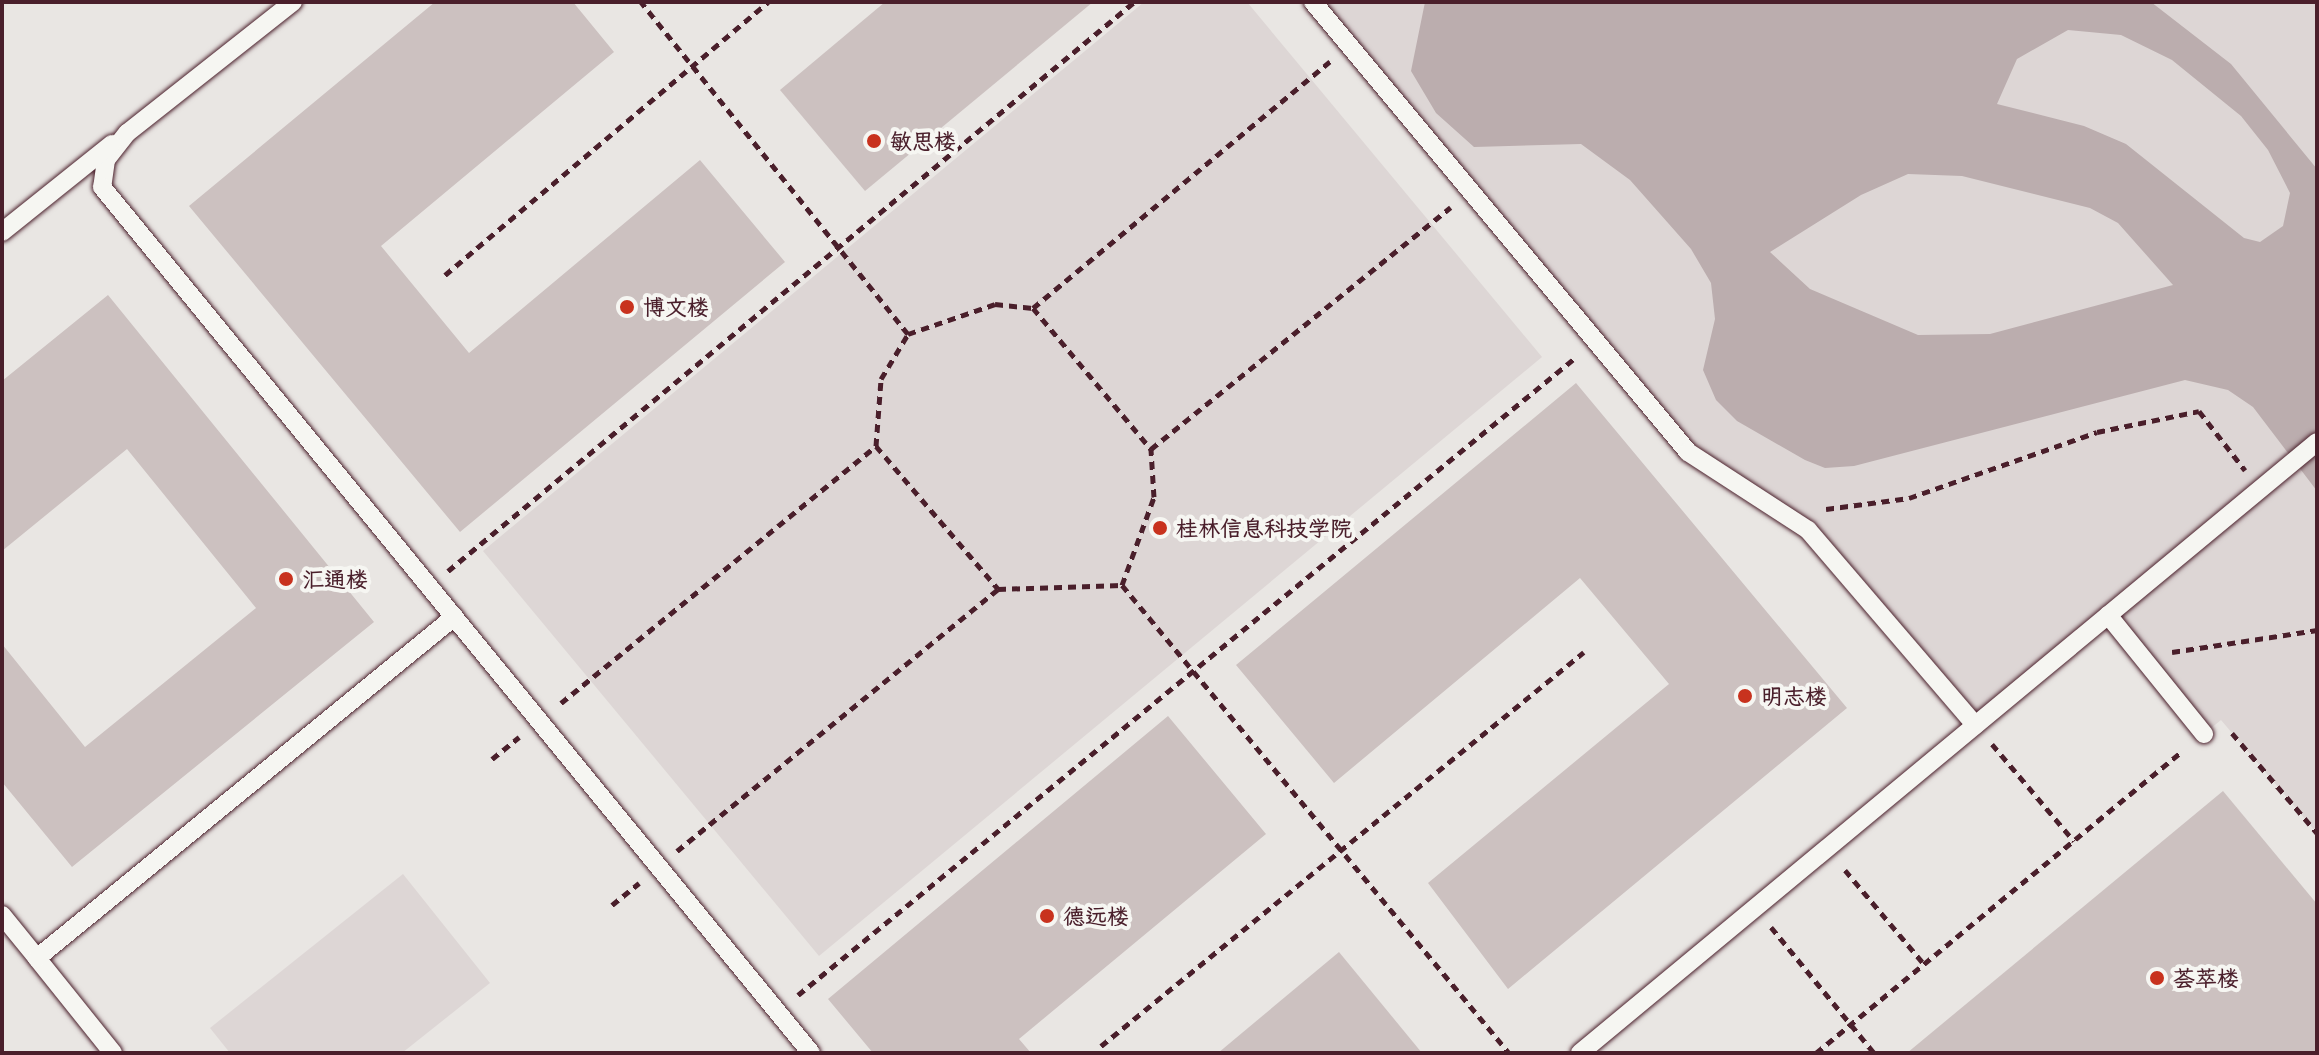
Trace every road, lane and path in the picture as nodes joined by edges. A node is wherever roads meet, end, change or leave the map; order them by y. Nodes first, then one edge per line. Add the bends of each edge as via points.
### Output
1 (293, 2) edge
2 (641, 2) edge
3 (768, 2) edge
4 (1134, 2) edge
5 (1313, 2) edge
6 (1349, 45) junction
7 (692, 65) junction
8 (127, 133) junction
9 (1471, 191) junction
10 (2, 232) edge
11 (838, 247) junction
12 (445, 275) dead end
13 (1033, 308) junction
14 (908, 334) junction
15 (1595, 341) junction
16 (2317, 442) edge
17 (876, 446) junction
18 (1151, 449) junction
19 (2260, 489) junction
20 (1785, 515) junction
21 (1122, 585) junction
22 (430, 587) junction
23 (998, 589) junction
24 (2108, 615) junction
25 (454, 617) junction
26 (2317, 630) edge
27 (1584, 652) dead end
28 (2141, 657) junction
29 (1193, 671) junction
30 (539, 721) junction
31 (1975, 725) junction
32 (2204, 734) junction
33 (492, 759) dead end
34 (2317, 833) edge
35 (2074, 841) junction
36 (1827, 849) junction
37 (1342, 851) junction
38 (659, 867) junction
39 (612, 905) dead end
40 (1755, 908) junction
41 (2, 915) edge
42 (37, 958) junction
43 (1924, 964) junction
44 (777, 1012) junction
45 (1850, 1024) junction
46 (1101, 1046) dead end
47 (113, 1053) edge
48 (811, 1053) edge
49 (1509, 1053) edge
50 (1580, 1053) edge
51 (1816, 1053) edge
52 (1874, 1053) edge

1 - 8 lane
2 - 7 path
3 - 7 path
4 - 11 path
5 - 6 lane
6 - 9 lane
6 - 13 path
7 - 11 path
7 - 12 path
8 - 10 lane
8 - 22 lane via 106,160 101,182 107,195
9 - 15 lane
9 - 18 path
11 - 14 path
11 - 22 path
13 - 14 path via 995,304
13 - 18 path
14 - 17 path via 881,379
15 - 20 lane via 1688,452
15 - 29 path
16 - 19 lane
17 - 23 path
17 - 30 path
18 - 21 path via 1154,497
19 - 20 path via 2199,411 2097,432 1909,498
19 - 24 lane
20 - 31 lane via 1808,530
21 - 23 path
21 - 29 path
22 - 25 lane
23 - 38 path
24 - 28 lane
24 - 31 lane
25 - 30 lane
25 - 42 lane
26 - 28 path
27 - 37 path
28 - 32 lane
29 - 37 path
29 - 44 path
30 - 33 path
30 - 38 lane
31 - 35 path
31 - 36 lane
32 - 34 path via 2221,720
32 - 35 path
35 - 43 path
36 - 40 lane
36 - 43 path
37 - 46 path
37 - 49 path
38 - 39 path
38 - 44 lane
40 - 45 path
40 - 50 lane
41 - 42 lane
42 - 47 lane
43 - 45 path
44 - 48 lane
45 - 51 path
45 - 52 path

